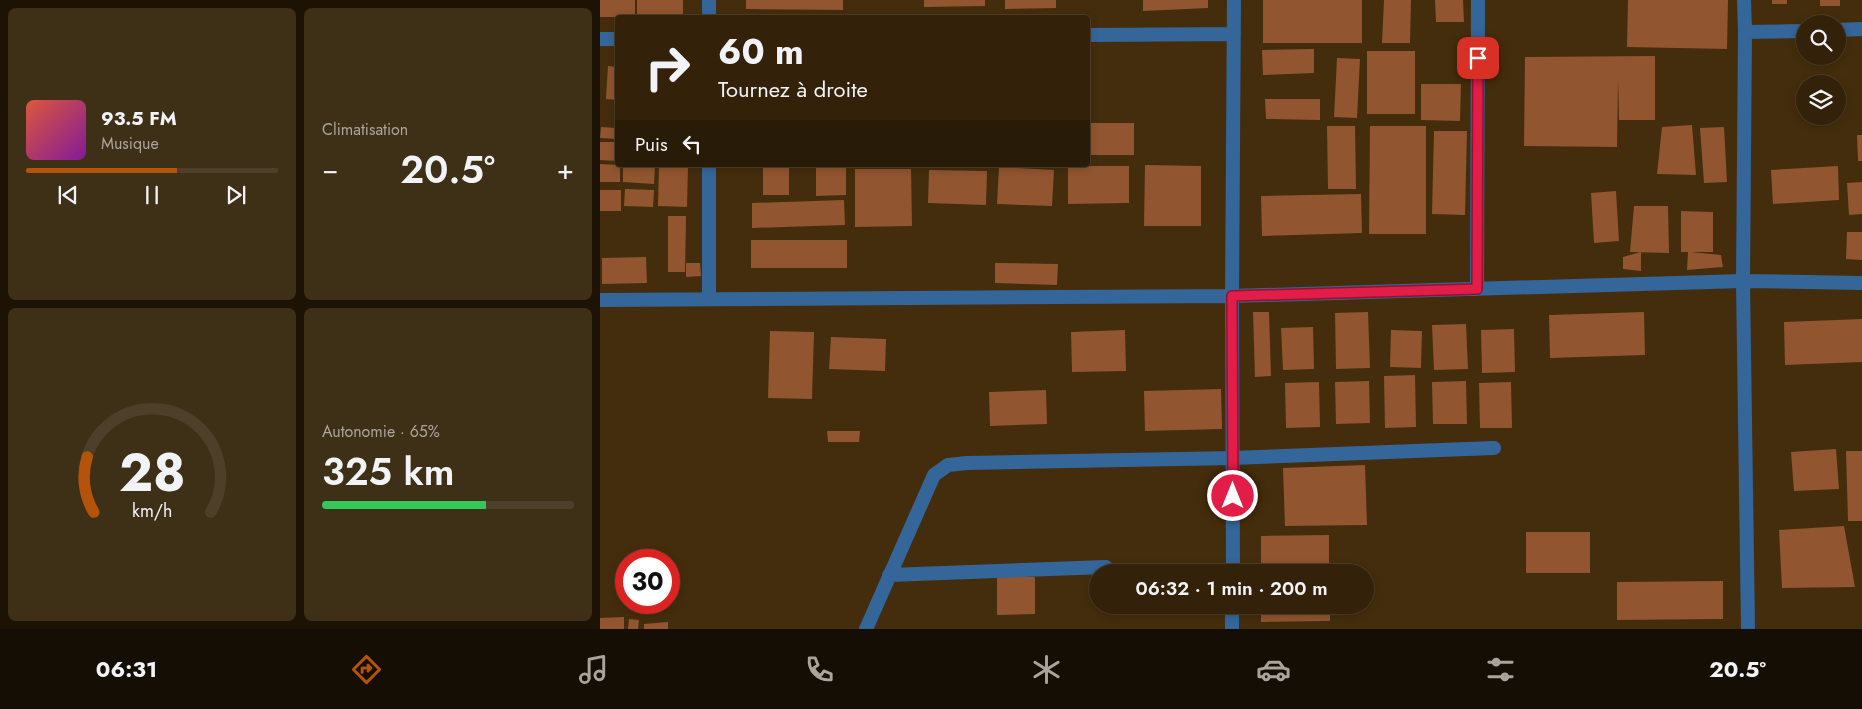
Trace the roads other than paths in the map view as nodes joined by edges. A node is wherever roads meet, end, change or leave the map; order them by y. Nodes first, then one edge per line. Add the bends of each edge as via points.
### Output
1 (709, 0) edge
2 (1234, 0) edge
3 (1478, 0) edge
4 (1744, 0) edge
5 (709, 15) edge
6 (1846, 30) edge
7 (1862, 30) edge
8 (1796, 31) edge
9 (1745, 32) junction
10 (1234, 34) junction
11 (1090, 35) edge
12 (600, 39) edge
13 (615, 39) edge
14 (709, 167) edge
15 (1743, 281) junction
16 (1862, 283) edge
17 (1477, 289) junction
18 (1232, 296) junction
19 (709, 299) junction
20 (600, 300) edge
21 (1494, 448) dead end
22 (1233, 458) junction
23 (1232, 564) edge
24 (1089, 568) edge
25 (890, 575) junction
26 (1232, 614) edge
27 (866, 629) edge
28 (1232, 629) edge
29 (1748, 629) edge

1 - 5 street
2 - 10 street
3 - 17 street
4 - 9 street
6 - 7 street
8 - 9 street
9 - 15 street
10 - 11 street
10 - 18 street
12 - 13 street
14 - 19 street
15 - 16 street
15 - 17 street
15 - 29 street
17 - 18 street
18 - 19 street
18 - 22 street
19 - 20 street
21 - 22 street
22 - 23 street
22 - 25 street via 948,465 934,475
24 - 25 street
25 - 27 street
26 - 28 street

